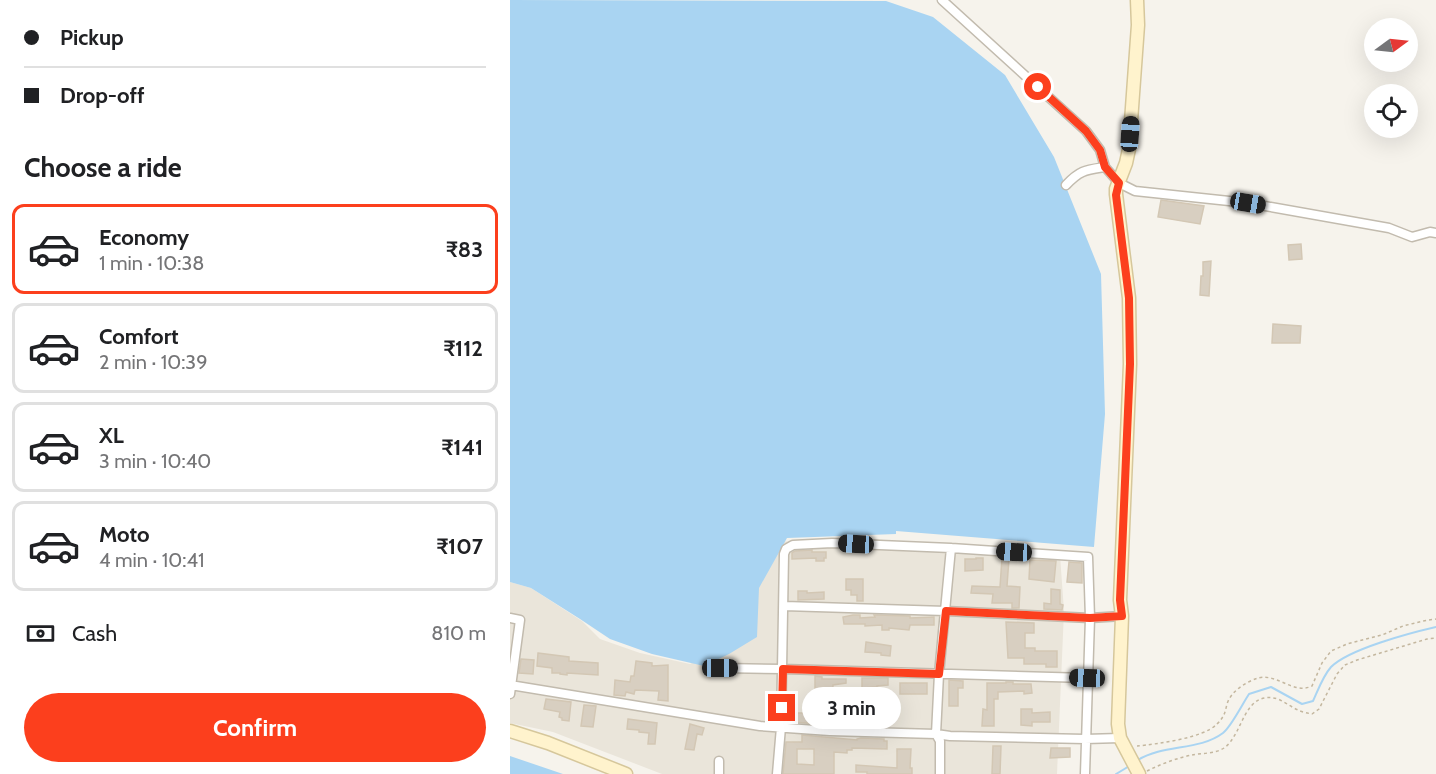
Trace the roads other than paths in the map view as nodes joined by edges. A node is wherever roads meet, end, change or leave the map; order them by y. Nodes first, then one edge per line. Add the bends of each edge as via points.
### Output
1 (942, 0) edge
2 (1137, 0) edge
3 (1105, 167) junction
4 (1119, 183) junction
5 (1066, 185) dead end
6 (1436, 233) edge
7 (951, 548) junction
8 (784, 606) junction
9 (946, 611) junction
10 (1122, 616) junction
11 (510, 618) edge
12 (1090, 618) junction
13 (720, 668) dead end
14 (783, 669) junction
15 (939, 674) junction
16 (1087, 678) junction
17 (510, 688) edge
18 (781, 727) junction
19 (510, 731) edge
20 (936, 734) junction
21 (1085, 739) junction
22 (1124, 745) junction
23 (719, 761) dead end
24 (626, 774) edge
25 (719, 774) edge
26 (777, 774) edge
27 (940, 774) edge
28 (1085, 774) edge
29 (1140, 774) edge

1 - 3 street via 1086,131 1100,150
2 - 4 street via 1129,148
3 - 4 street
3 - 5 street via 1074,175
4 - 6 street via 1135,191 1248,203 1360,222 1412,237
4 - 10 street via 1116,195 1129,298 1130,364
7 - 8 street via 832,543 789,546 784,554
7 - 9 street
7 - 12 street via 1088,557
8 - 9 street
8 - 14 street
9 - 12 street
9 - 15 street
10 - 12 street
10 - 22 street via 1118,724
11 - 17 street via 520,620
12 - 16 street
13 - 14 street
14 - 15 street
14 - 18 street
15 - 16 street
15 - 20 street
16 - 21 street
17 - 18 street
18 - 20 street
18 - 26 street
19 - 24 street
20 - 21 street
20 - 27 street via 940,741
21 - 22 street
21 - 28 street
22 - 29 street
23 - 25 street

